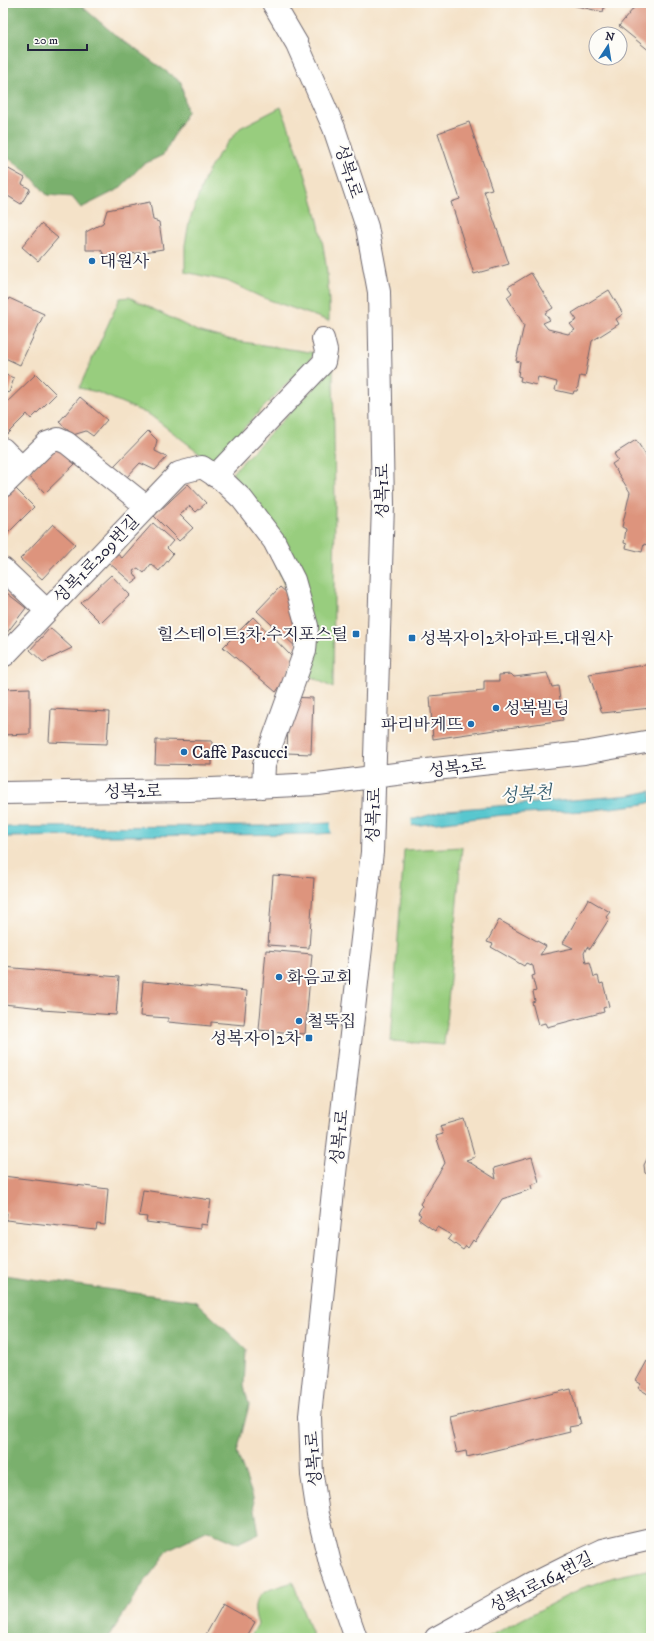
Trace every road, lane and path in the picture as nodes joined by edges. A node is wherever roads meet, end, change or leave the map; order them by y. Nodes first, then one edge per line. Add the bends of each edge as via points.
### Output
1 (273, 3) edge
2 (323, 338) dead end
3 (3, 449) edge
4 (22, 468) junction
5 (215, 476) junction
6 (3, 486) edge
7 (147, 507) junction
8 (3, 569) edge
9 (46, 610) junction
10 (4, 655) dead end
11 (651, 741) edge
12 (375, 778) junction
13 (263, 787) junction
14 (3, 793) edge
15 (651, 1539) edge
16 (356, 1638) edge
17 (436, 1638) edge

1 - 12 street, 성복1로 via 297,44 334,128 367,227 379,292 383,504
2 - 5 street via 326,351 324,362
3 - 4 street
4 - 6 street, 성복1로209번길
4 - 7 street, 성복1로209번길 via 47,443 58,439 67,442
5 - 7 street, 성복1로209번길 via 202,467 179,473
5 - 13 street, 성복1로209번길 via 242,499 274,541 294,580 307,626 305,652 264,765
7 - 9 street, 성복1로209번길
8 - 9 street, 성복1로209번길
9 - 10 street, 성복1로209번길
11 - 12 street, 성복2로 via 584,753
12 - 13 street, 성복2로
12 - 16 street, 성복1로 via 372,852 334,1175 310,1416 312,1474 318,1514 331,1567
13 - 14 street, 성복2로
15 - 17 street, 성복1로164번길 via 603,1550 532,1585

